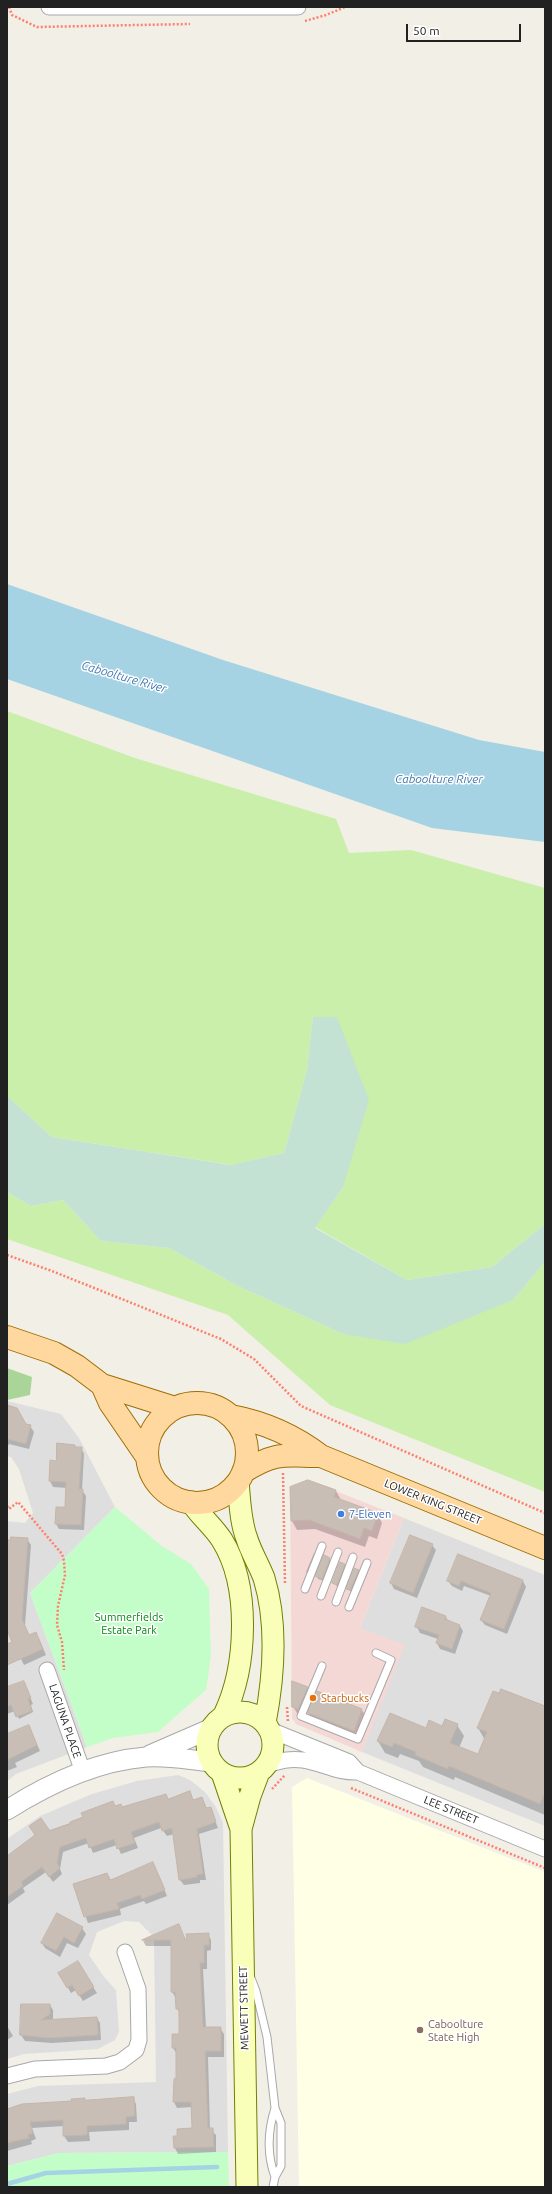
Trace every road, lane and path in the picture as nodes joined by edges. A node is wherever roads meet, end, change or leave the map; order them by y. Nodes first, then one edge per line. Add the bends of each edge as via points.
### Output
1 (49, 7) edge
2 (298, 7) edge
3 (7, 1255) edge
4 (7, 1337) edge
5 (102, 1385) junction
6 (175, 1408) junction
7 (231, 1416) junction
8 (321, 1456) junction
9 (147, 1457) junction
10 (240, 1477) junction
11 (191, 1502) junction
12 (7, 1506) edge
13 (545, 1513) edge
14 (322, 1546) dead end
15 (545, 1548) edge
16 (338, 1552) dead end
17 (353, 1557) dead end
18 (367, 1563) dead end
19 (305, 1590) dead end
20 (322, 1596) dead end
21 (336, 1602) dead end
22 (350, 1607) dead end
23 (376, 1653) dead end
24 (322, 1666) dead end
25 (47, 1670) dead end
26 (64, 1676) dead end
27 (217, 1722) junction
28 (267, 1726) junction
29 (147, 1757) junction
30 (216, 1768) junction
31 (263, 1768) junction
32 (83, 1772) junction
33 (288, 1772) dead end
34 (358, 1772) junction
35 (347, 1786) dead end
36 (248, 1804) junction
37 (7, 1810) edge
38 (241, 1829) junction
39 (545, 1849) edge
40 (545, 1868) edge
41 (125, 1952) dead end
42 (244, 1962) junction
43 (7, 2076) edge
44 (275, 2108) junction
45 (275, 2176) junction
46 (247, 2187) edge
47 (273, 2187) edge

1 - 2 street
3 - 13 path via 221,1340 254,1359 301,1406
4 - 5 main road via 54,1353
5 - 6 main road
5 - 9 main road via 110,1403
6 - 7 main road via 189,1404 204,1404 218,1408
6 - 9 main road via 163,1416 154,1428 148,1442
7 - 8 main road via 249,1419 302,1442
7 - 10 main road via 239,1425 247,1448
8 - 10 main road via 278,1455 258,1463
8 - 15 main road, LOWER KING STREET
9 - 11 main road via 156,1482 178,1499
10 - 11 main road via 228,1492 217,1499
10 - 28 main road via 242,1522 246,1539 264,1578 272,1624 273,1664
11 - 27 main road via 222,1541 237,1575 241,1615 237,1682
12 - 26 path via 9,1509 18,1502 62,1554 65,1575 58,1606 57,1625 62,1642
14 - 19 lane
16 - 20 lane
17 - 21 lane
18 - 22 lane
23 - 24 lane via 391,1660 358,1739 301,1716
25 - 32 street, LAGUNA PLACE
27 - 28 main road via 232,1712 245,1712 258,1717
27 - 29 street
27 - 30 main road via 206,1745
28 - 31 main road via 273,1748
28 - 34 street, LEE STREET via 349,1762
29 - 30 street
29 - 32 street
30 - 31 main road via 238,1778 245,1778
30 - 38 main road, MEWETT STREET
31 - 34 street, LEE STREET via 288,1760 304,1760 343,1772
31 - 36 main road, MEWETT STREET
32 - 37 street via 38,1792
33 - 36 path via 259,1804
34 - 39 street, LEE STREET
35 - 40 path
36 - 38 main road, MEWETT STREET
38 - 42 main road, MEWETT STREET
41 - 43 street via 138,1989 139,2040 136,2050 120,2062 106,2066 35,2069
42 - 44 lane via 256,1991 267,2037
42 - 46 main road, MEWETT STREET
44 - 45 lane via 270,2124 271,2165
44 - 45 lane via 280,2123 281,2146 281,2166
45 - 47 lane

